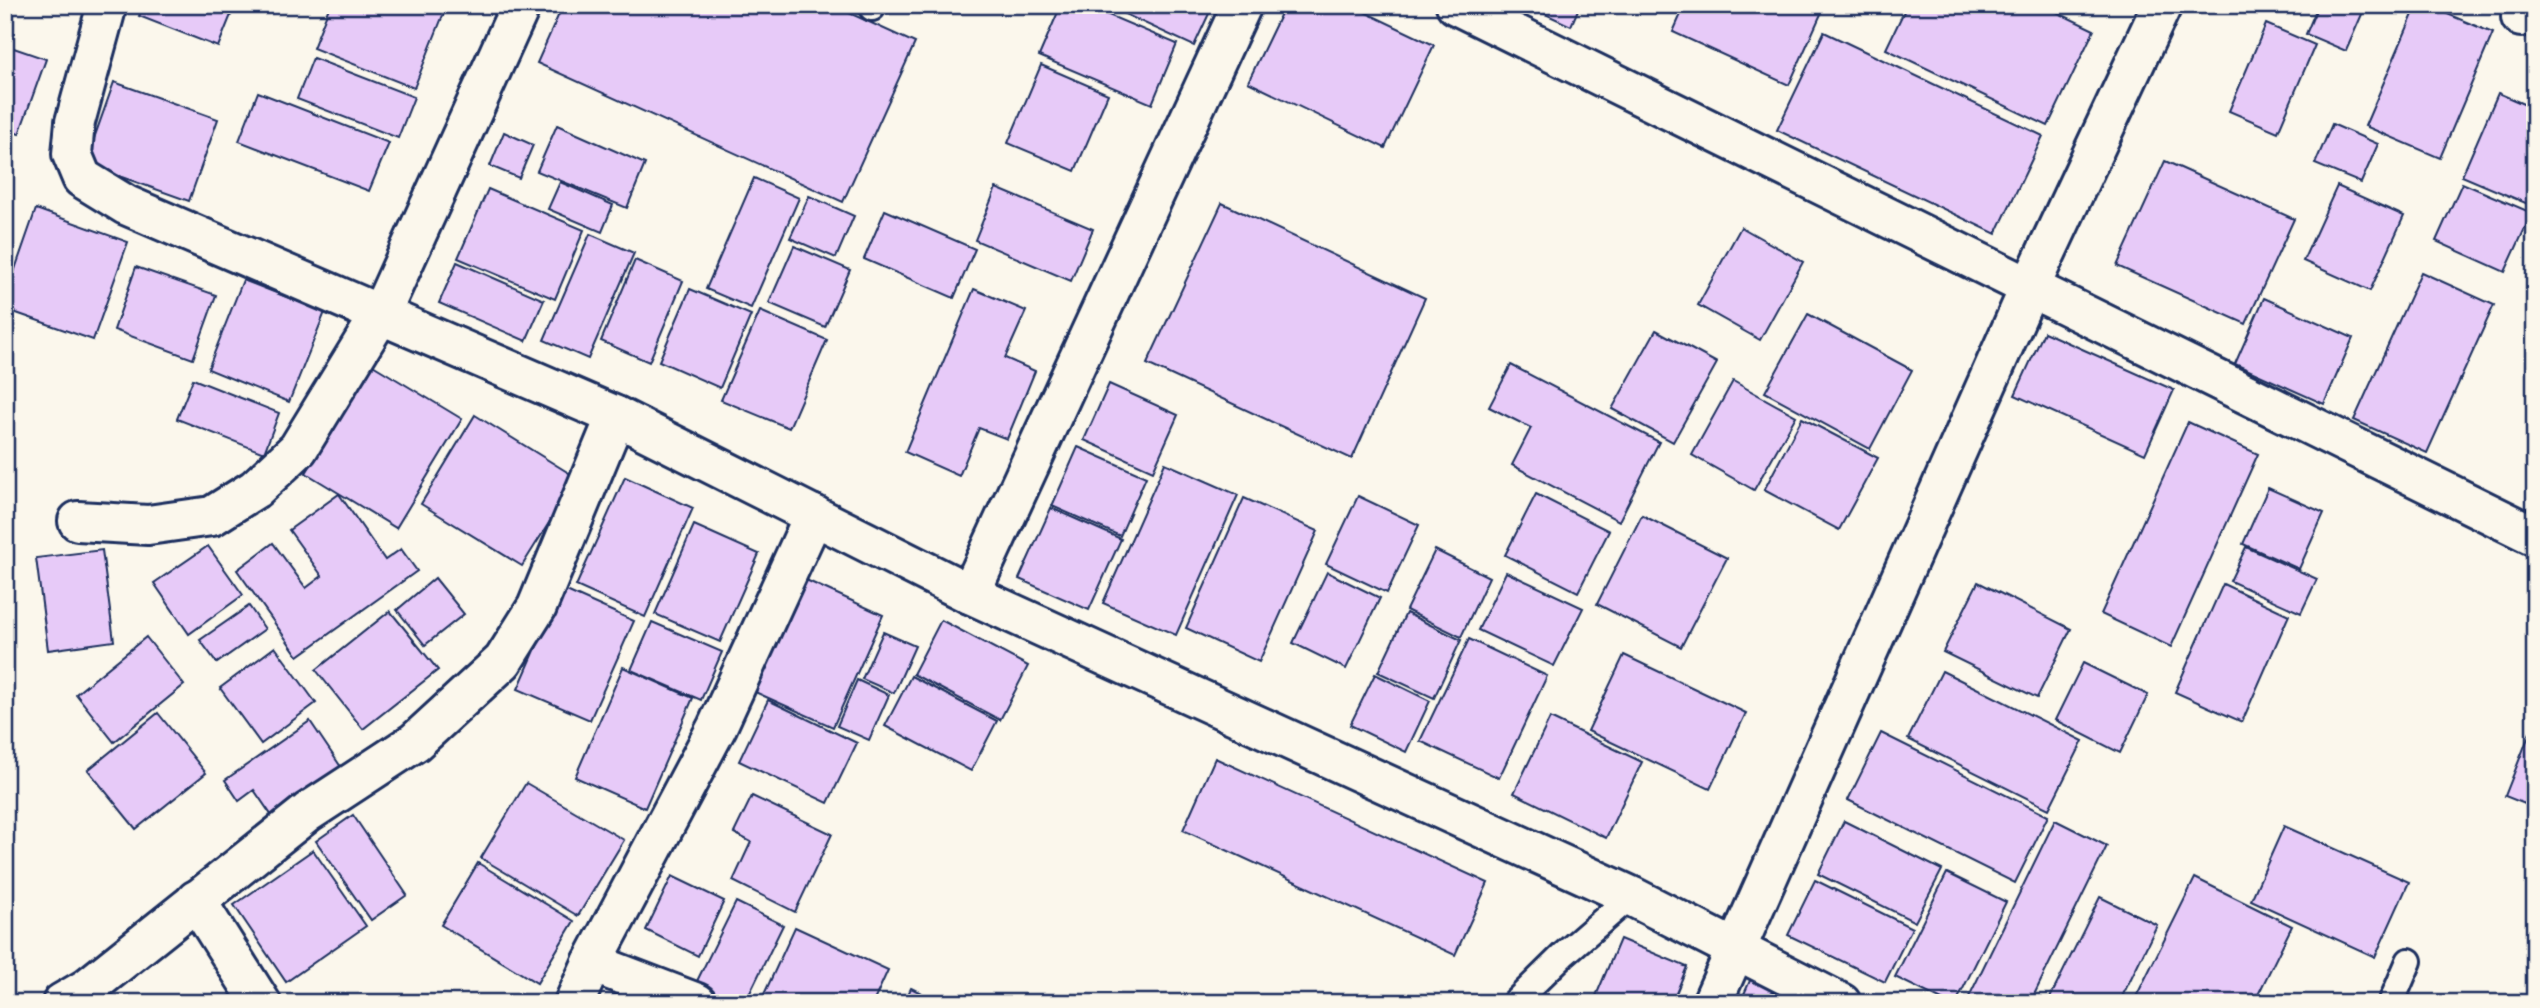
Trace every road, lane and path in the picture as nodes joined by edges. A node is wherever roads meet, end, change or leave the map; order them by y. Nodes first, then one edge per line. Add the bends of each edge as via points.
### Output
1 (107, 5) edge
2 (521, 5) edge
3 (1242, 5) edge
4 (1455, 5) edge
5 (2162, 5) edge
6 (2029, 289) junction
7 (380, 315) junction
8 (616, 416) junction
9 (814, 515) junction
10 (78, 522) dead end
11 (2535, 537) edge
12 (970, 594) junction
13 (1631, 896) junction
14 (196, 901) junction
15 (1736, 950) junction
16 (2409, 961) dead end
17 (592, 963) junction
18 (62, 1003) edge
19 (261, 1003) edge
20 (574, 1003) edge
21 (696, 1003) edge
22 (1514, 1003) edge
23 (1712, 1003) edge
24 (1841, 1003) edge
25 (2391, 1003) edge

1 - 7 street via 75,122 72,154 82,178 126,205
2 - 7 street
3 - 12 street
4 - 6 street
5 - 6 street
6 - 11 street
6 - 15 street
7 - 8 street
7 - 10 street via 298,449 255,489 212,516 148,524
8 - 9 street
8 - 14 street via 537,607 503,661 415,741 308,812
9 - 12 street
9 - 17 street via 717,727
12 - 13 street
13 - 15 street
13 - 22 lane
14 - 18 street
14 - 19 street
15 - 23 street
15 - 24 street
16 - 25 lane
17 - 20 street
17 - 21 street

